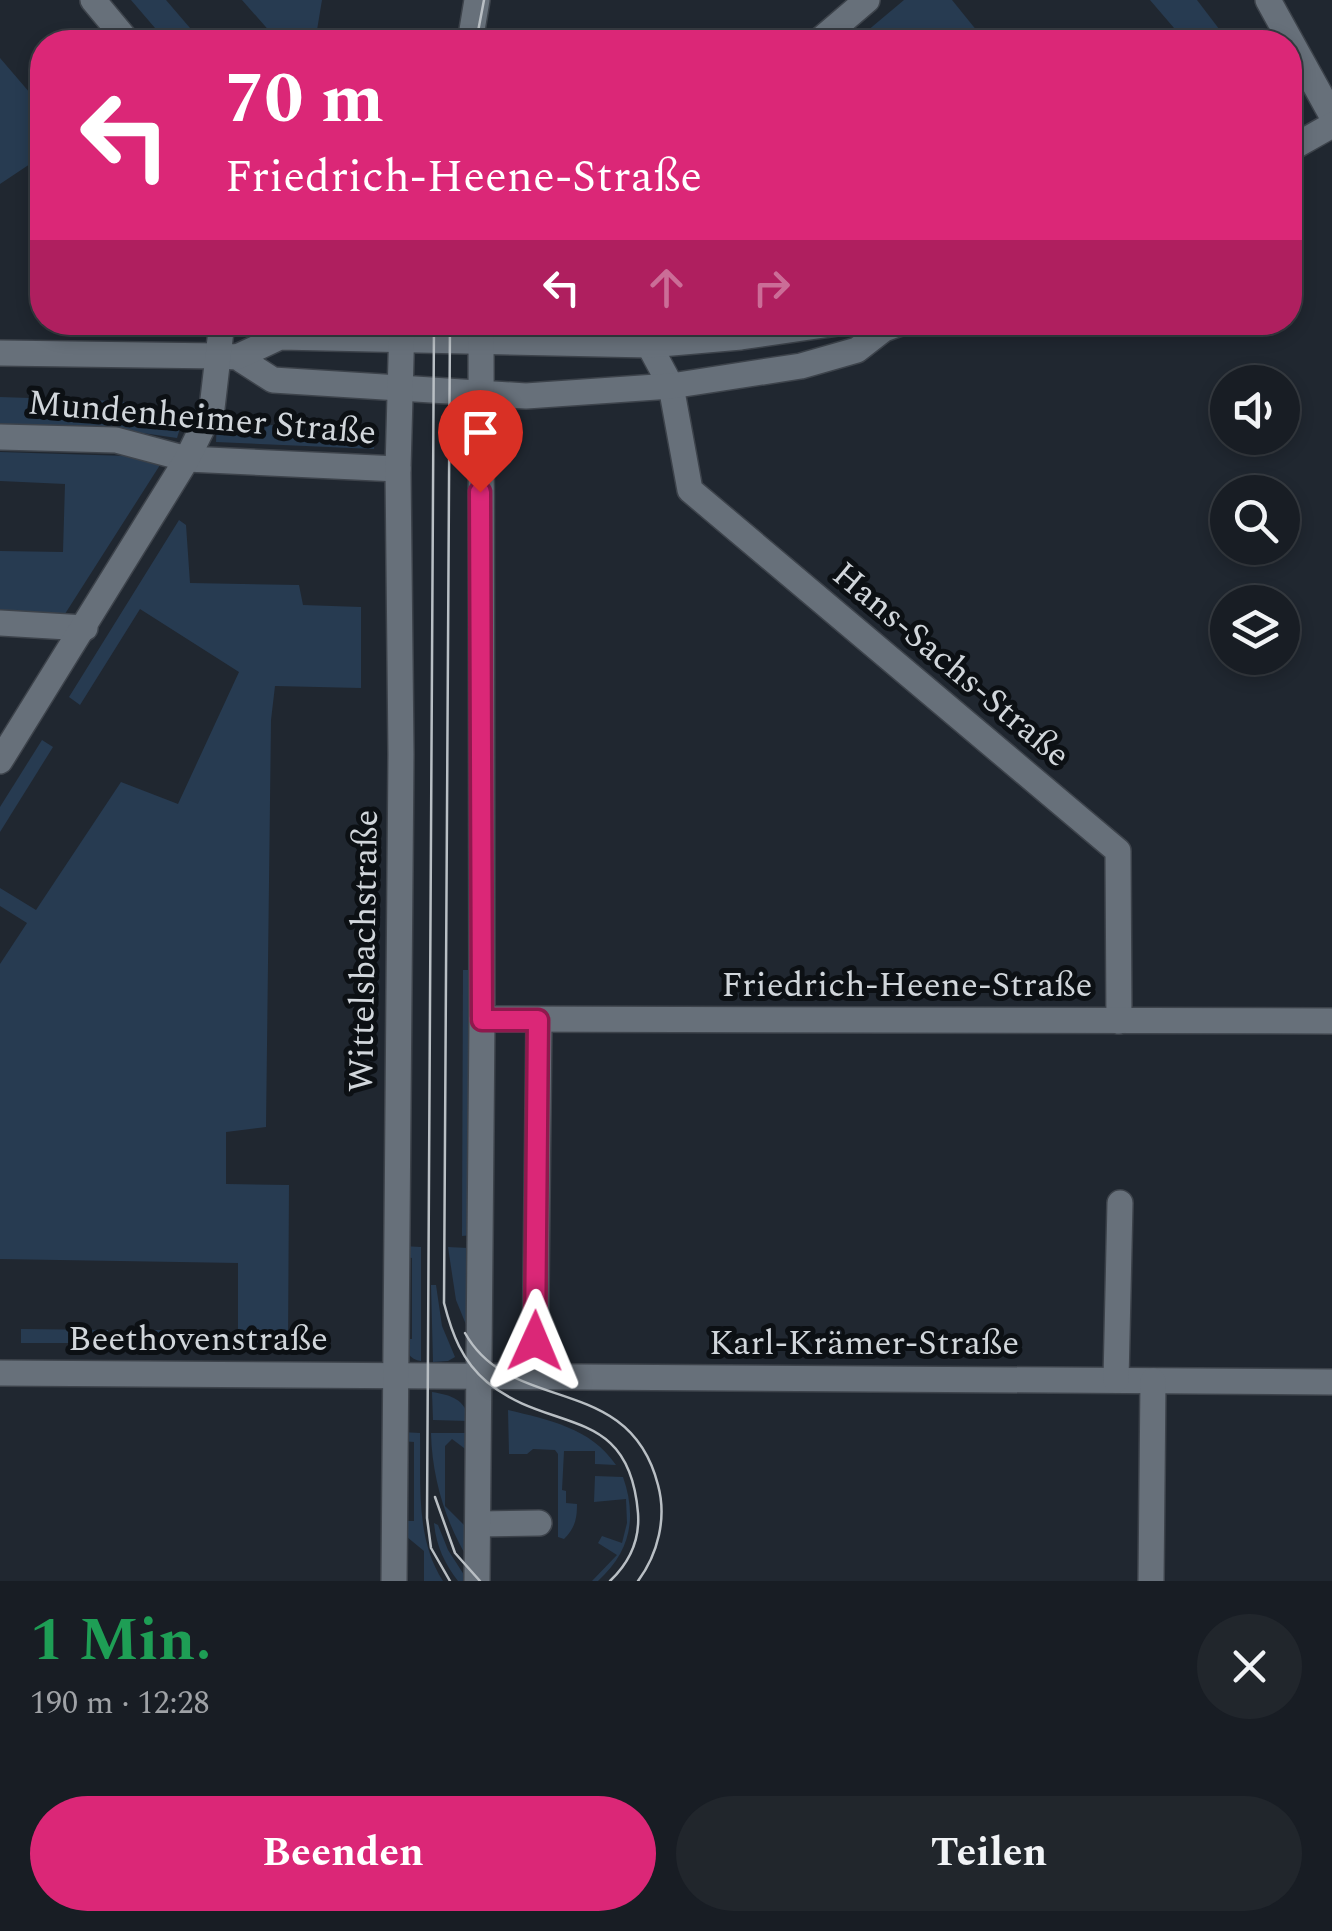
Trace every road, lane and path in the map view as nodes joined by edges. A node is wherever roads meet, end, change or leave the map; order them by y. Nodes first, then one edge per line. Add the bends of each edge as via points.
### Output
1 (93, 0) edge
2 (477, 0) edge
3 (867, 0) edge
4 (1268, 0) edge
5 (118, 30) edge
6 (472, 30) edge
7 (832, 30) edge
8 (1285, 30) edge
9 (1302, 62) edge
10 (1332, 116) edge
11 (1332, 125) edge
12 (1302, 142) edge
13 (225, 335) edge
14 (315, 335) edge
15 (401, 335) edge
16 (480, 335) edge
17 (647, 335) edge
18 (678, 335) edge
19 (755, 335) edge
20 (880, 335) edge
21 (0, 353) edge
22 (229, 357) junction
23 (399, 390) junction
24 (480, 394) junction
25 (673, 399) junction
26 (0, 437) edge
27 (187, 460) junction
28 (398, 469) junction
29 (0, 623) edge
30 (85, 628) junction
31 (0, 762) edge
32 (482, 1020) junction
33 (538, 1020) junction
34 (1119, 1021) junction
35 (1332, 1022) edge
36 (1120, 1203) dead end
37 (0, 1373) edge
38 (395, 1375) junction
39 (480, 1376) junction
40 (535, 1376) junction
41 (1116, 1380) junction
42 (1152, 1381) junction
43 (1332, 1382) edge
44 (539, 1523) dead end
45 (479, 1524) junction
46 (394, 1581) edge
47 (477, 1581) edge
48 (1151, 1581) edge

1 - 5 street
2 - 6 street
3 - 7 street
4 - 8 street
9 - 10 street
11 - 12 street
13 - 22 street
14 - 22 street, Mundenheimer Straße via 280,337
15 - 23 street, Wittelsbachstraße
16 - 24 street
17 - 25 street, Hans-Sachs-Straße
18 - 19 street, Mundenheimer Straße
20 - 25 street, Mundenheimer Straße via 858,350
21 - 22 street, Mundenheimer Straße
22 - 23 street, Mundenheimer Straße via 273,380
22 - 27 street
23 - 24 street, Mundenheimer Straße
23 - 28 street, Wittelsbachstraße
24 - 25 street, Mundenheimer Straße
24 - 32 street
25 - 34 street, Hans-Sachs-Straße via 690,490 1118,852
26 - 27 street, Mundenheimer Straße via 116,440
27 - 28 street, Mundenheimer Straße
27 - 30 street
28 - 38 street, Wittelsbachstraße
29 - 30 street
30 - 31 street
32 - 33 street, Friedrich-Heene-Straße
32 - 39 street
33 - 34 street, Friedrich-Heene-Straße
33 - 40 street
34 - 35 street, Friedrich-Heene-Straße
36 - 41 street
37 - 38 street, Beethovenstraße
38 - 39 street, Karl-Krämer-Straße
38 - 46 street, Wittelsbachstraße
39 - 40 street, Karl-Krämer-Straße
39 - 45 street
40 - 41 street, Karl-Krämer-Straße
41 - 42 street, Karl-Krämer-Straße
42 - 43 street, Karl-Krämer-Straße
42 - 48 street
44 - 45 street
45 - 47 street

